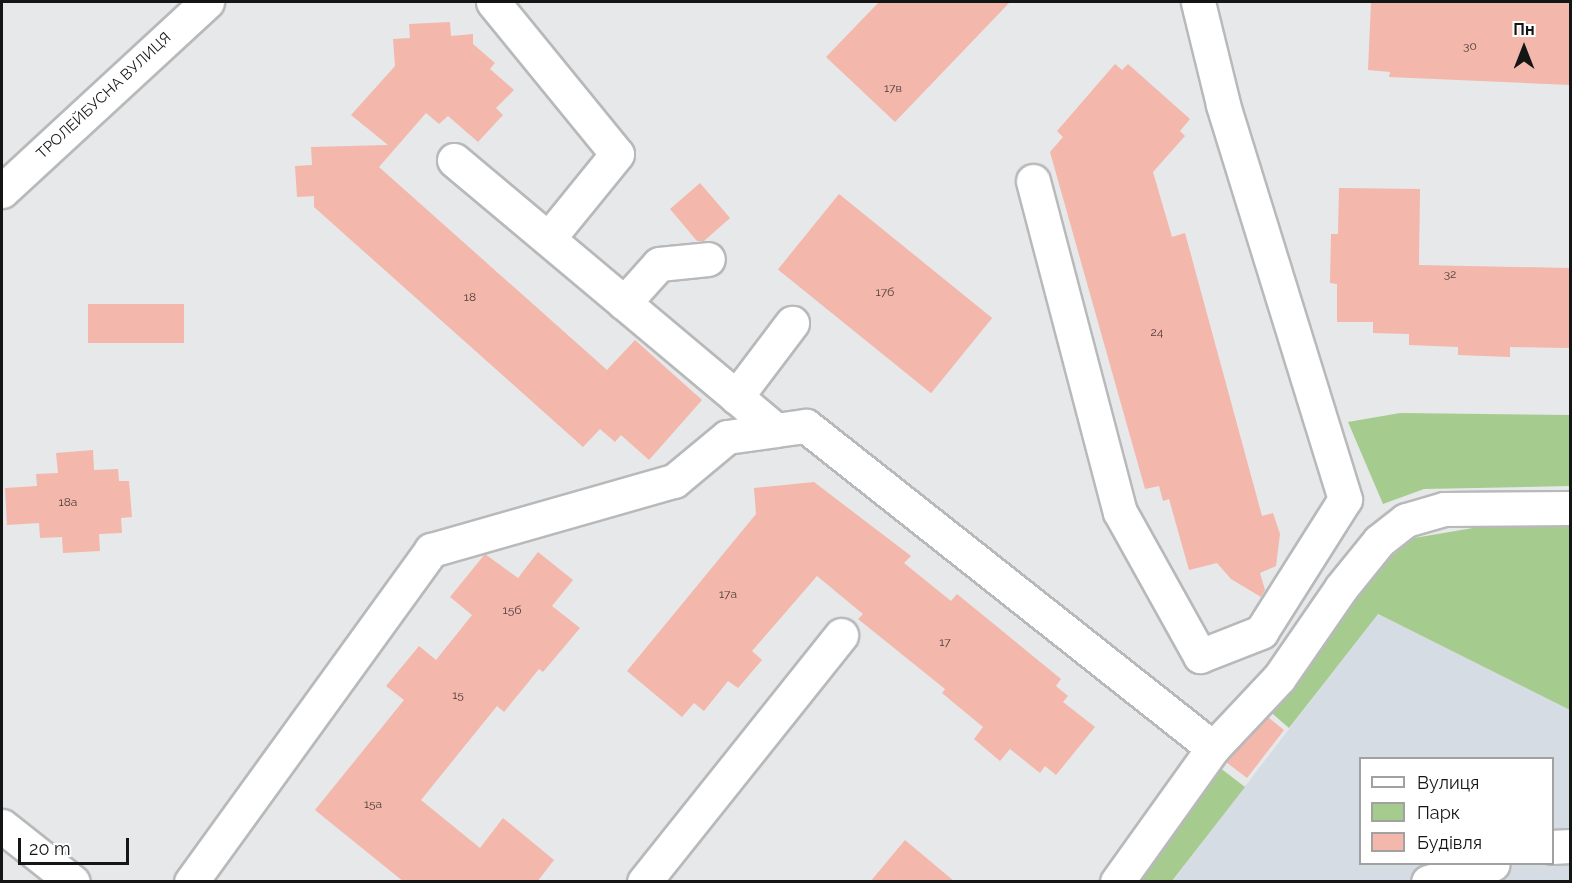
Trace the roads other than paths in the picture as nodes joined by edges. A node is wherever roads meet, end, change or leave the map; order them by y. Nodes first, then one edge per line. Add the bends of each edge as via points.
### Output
1 (207, 2) edge
2 (493, 2) edge
3 (1198, 2) edge
4 (454, 160) dead end
5 (1033, 181) dead end
6 (2, 191) edge
7 (548, 239) junction
8 (708, 259) dead end
9 (624, 303) junction
10 (792, 323) dead end
11 (736, 397) junction
12 (776, 430) junction
13 (1570, 508) edge
14 (841, 635) dead end
15 (1213, 748) junction
16 (2, 826) edge
17 (1570, 846) edge
18 (1554, 847) edge
19 (1491, 865) edge
20 (1462, 877) edge
21 (73, 882) edge
22 (191, 882) edge
23 (644, 882) edge
24 (1117, 882) edge
25 (1428, 882) edge

1 - 6 street, ТРОЛЕЙБУСНА ВУЛИЦЯ
2 - 7 street via 617,154
3 - 5 street via 1223,104 1345,499 1261,632 1200,656 1120,512
4 - 7 street
7 - 9 street
8 - 9 street via 659,264
9 - 11 street
10 - 11 street
11 - 12 street
12 - 15 street via 806,426
12 - 22 street via 727,437 674,481 431,550
13 - 15 street via 1444,509 1407,520 1365,557 1279,678
14 - 23 street
15 - 24 street
16 - 21 street
17 - 18 street
19 - 20 street
20 - 25 street

